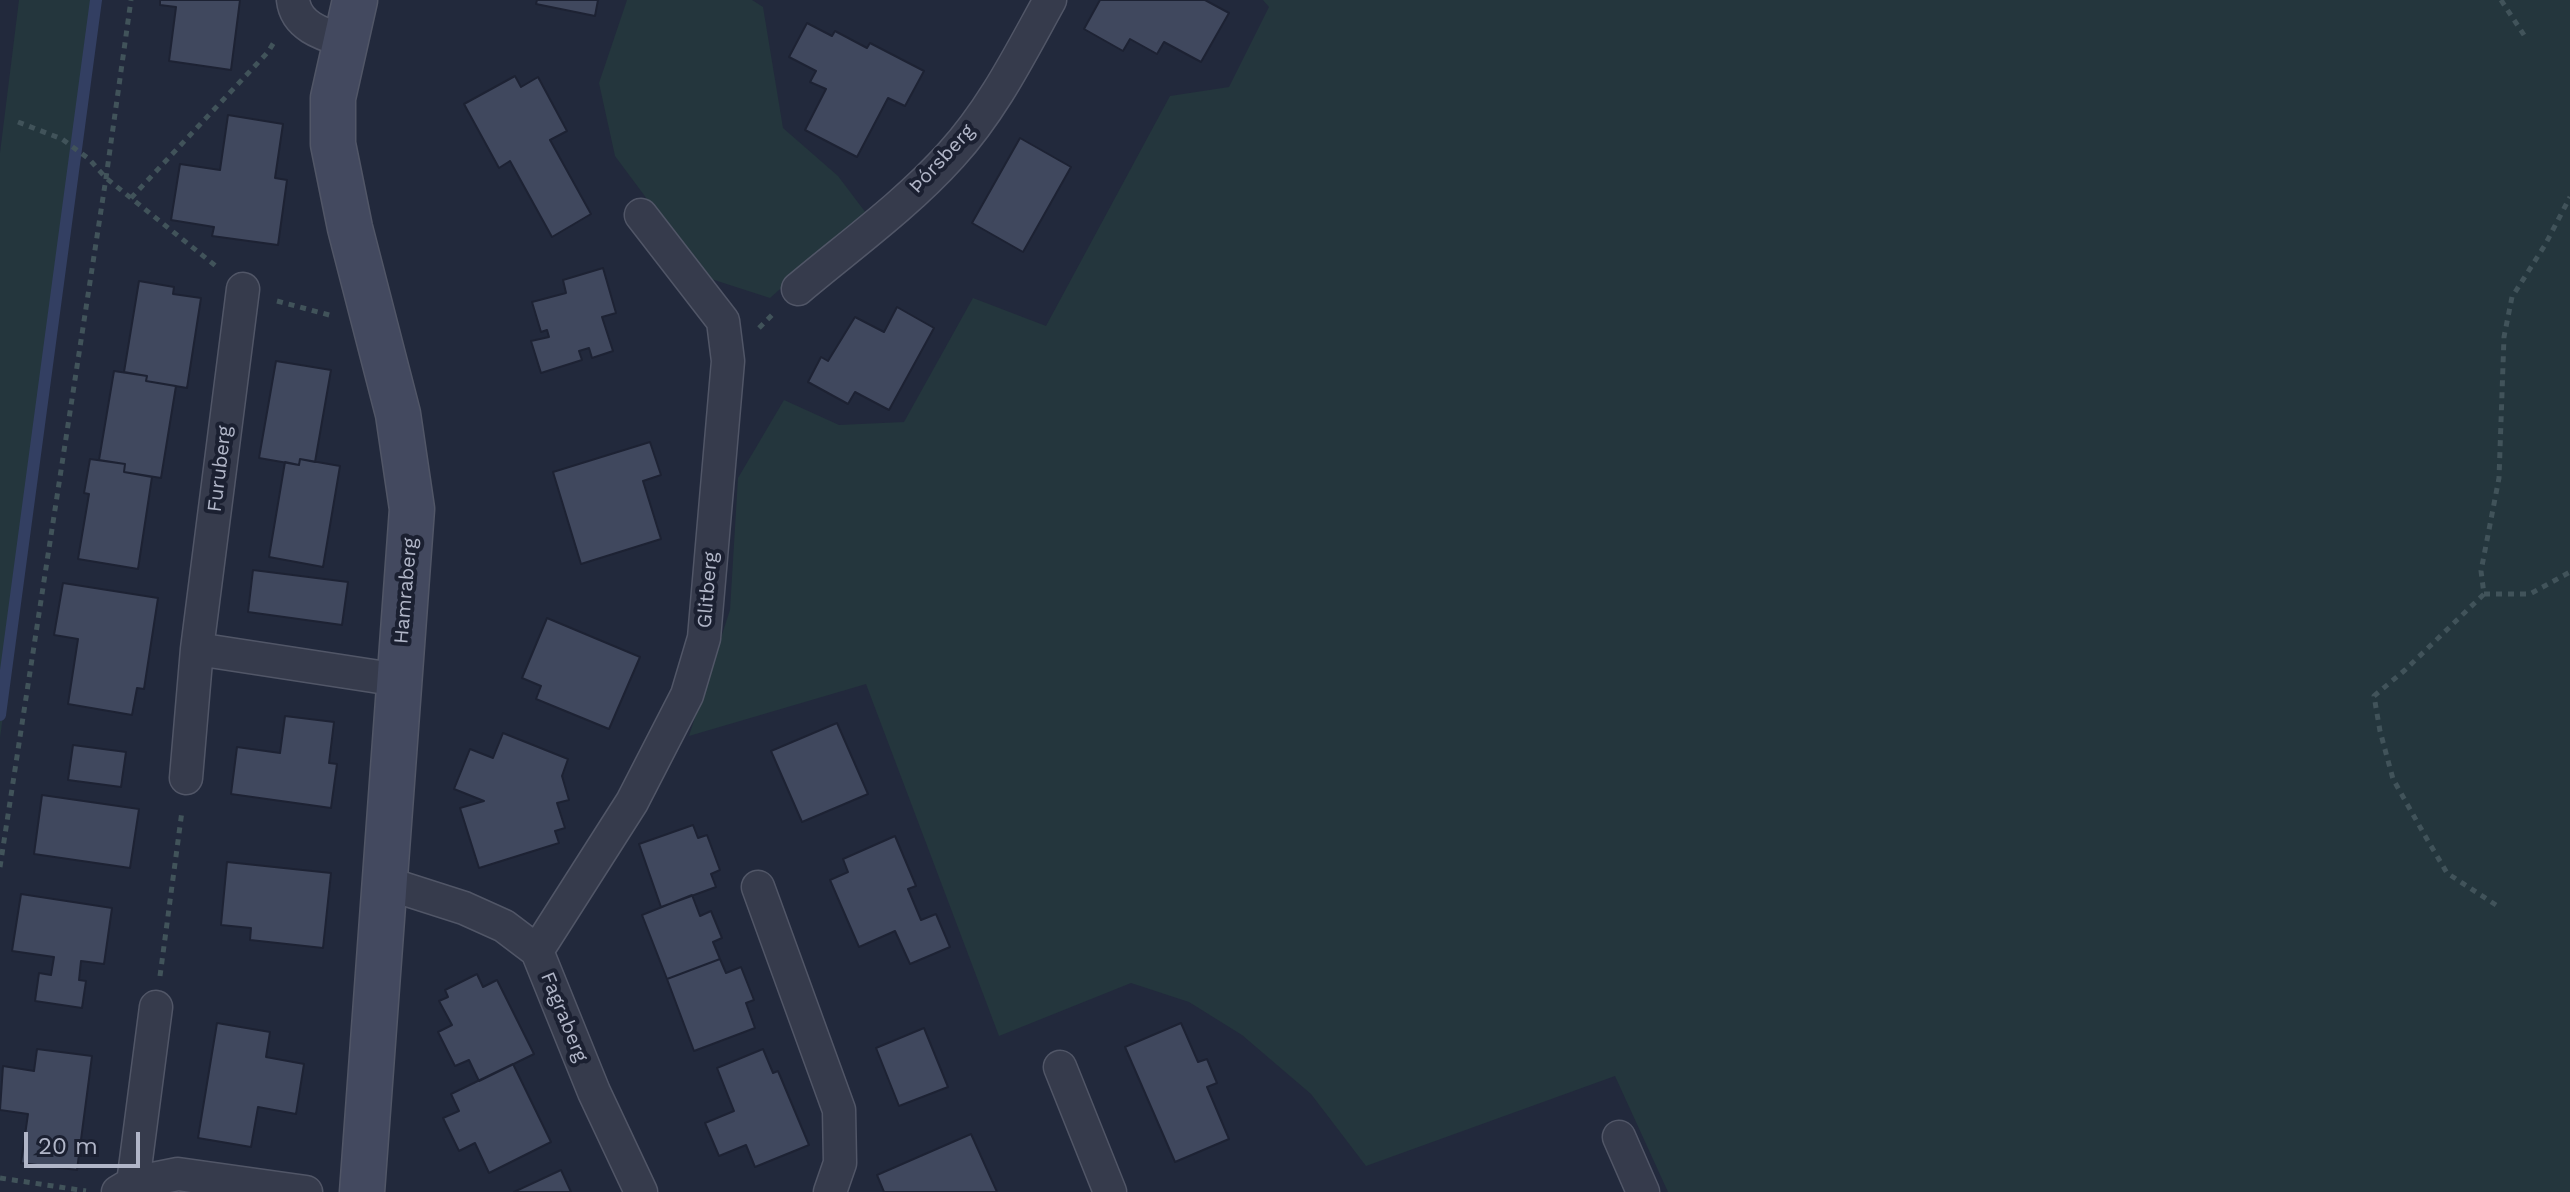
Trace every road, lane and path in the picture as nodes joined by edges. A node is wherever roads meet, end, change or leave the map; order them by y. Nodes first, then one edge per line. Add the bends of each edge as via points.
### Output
1 (131, 0) edge
2 (355, 0) edge
3 (1050, 0) edge
4 (2501, 0) edge
5 (294, 5) edge
6 (2524, 35) dead end
7 (344, 41) junction
8 (18, 122) dead end
9 (89, 159) dead end
10 (2570, 197) edge
11 (131, 198) dead end
12 (641, 215) dead end
13 (243, 289) dead end
14 (798, 289) joint
15 (728, 361) junction
16 (2570, 572) edge
17 (2484, 594) junction
18 (197, 649) junction
19 (399, 680) junction
20 (186, 778) joint
21 (0, 867) edge
22 (386, 883) junction
23 (758, 887) dead end
24 (2496, 905) dead end
25 (537, 951) junction
26 (156, 1007) joint
27 (1060, 1067) dead end
28 (1619, 1137) dead end
29 (0, 1178) edge
30 (126, 1188) edge
31 (92, 1192) edge
32 (306, 1192) edge
33 (362, 1192) edge
34 (641, 1192) edge
35 (830, 1192) edge
36 (1110, 1192) edge
37 (1643, 1192) edge

1 - 21 path
2 - 7 street, Hamraberg
3 - 14 street, Þórsberg via 997,95 951,155
4 - 6 path
5 - 7 street via 314,31
5 - 11 path via 268,52
7 - 19 street, Hamraberg via 333,98 333,144 398,414 412,509
8 - 9 path via 62,139
10 - 17 path via 2512,297 2504,337 2499,478 2481,571
12 - 15 street, Glitberg via 723,321
13 - 18 street, Furuberg
14 - 15 path
15 - 25 street, Glitberg via 704,638 687,695 632,802
16 - 17 path via 2530,594
17 - 24 path via 2374,696 2393,779 2424,834 2447,873
18 - 19 street
18 - 20 street, Furuberg
19 - 22 street, Hamraberg
20 - 26 path
22 - 25 street, Fagraberg via 504,926
22 - 33 street, Hamraberg
23 - 35 street via 839,1110 840,1163
25 - 34 street, Fagraberg
26 - 30 street
27 - 36 street
28 - 37 street
29 - 31 path
30 - 32 street via 178,1174

